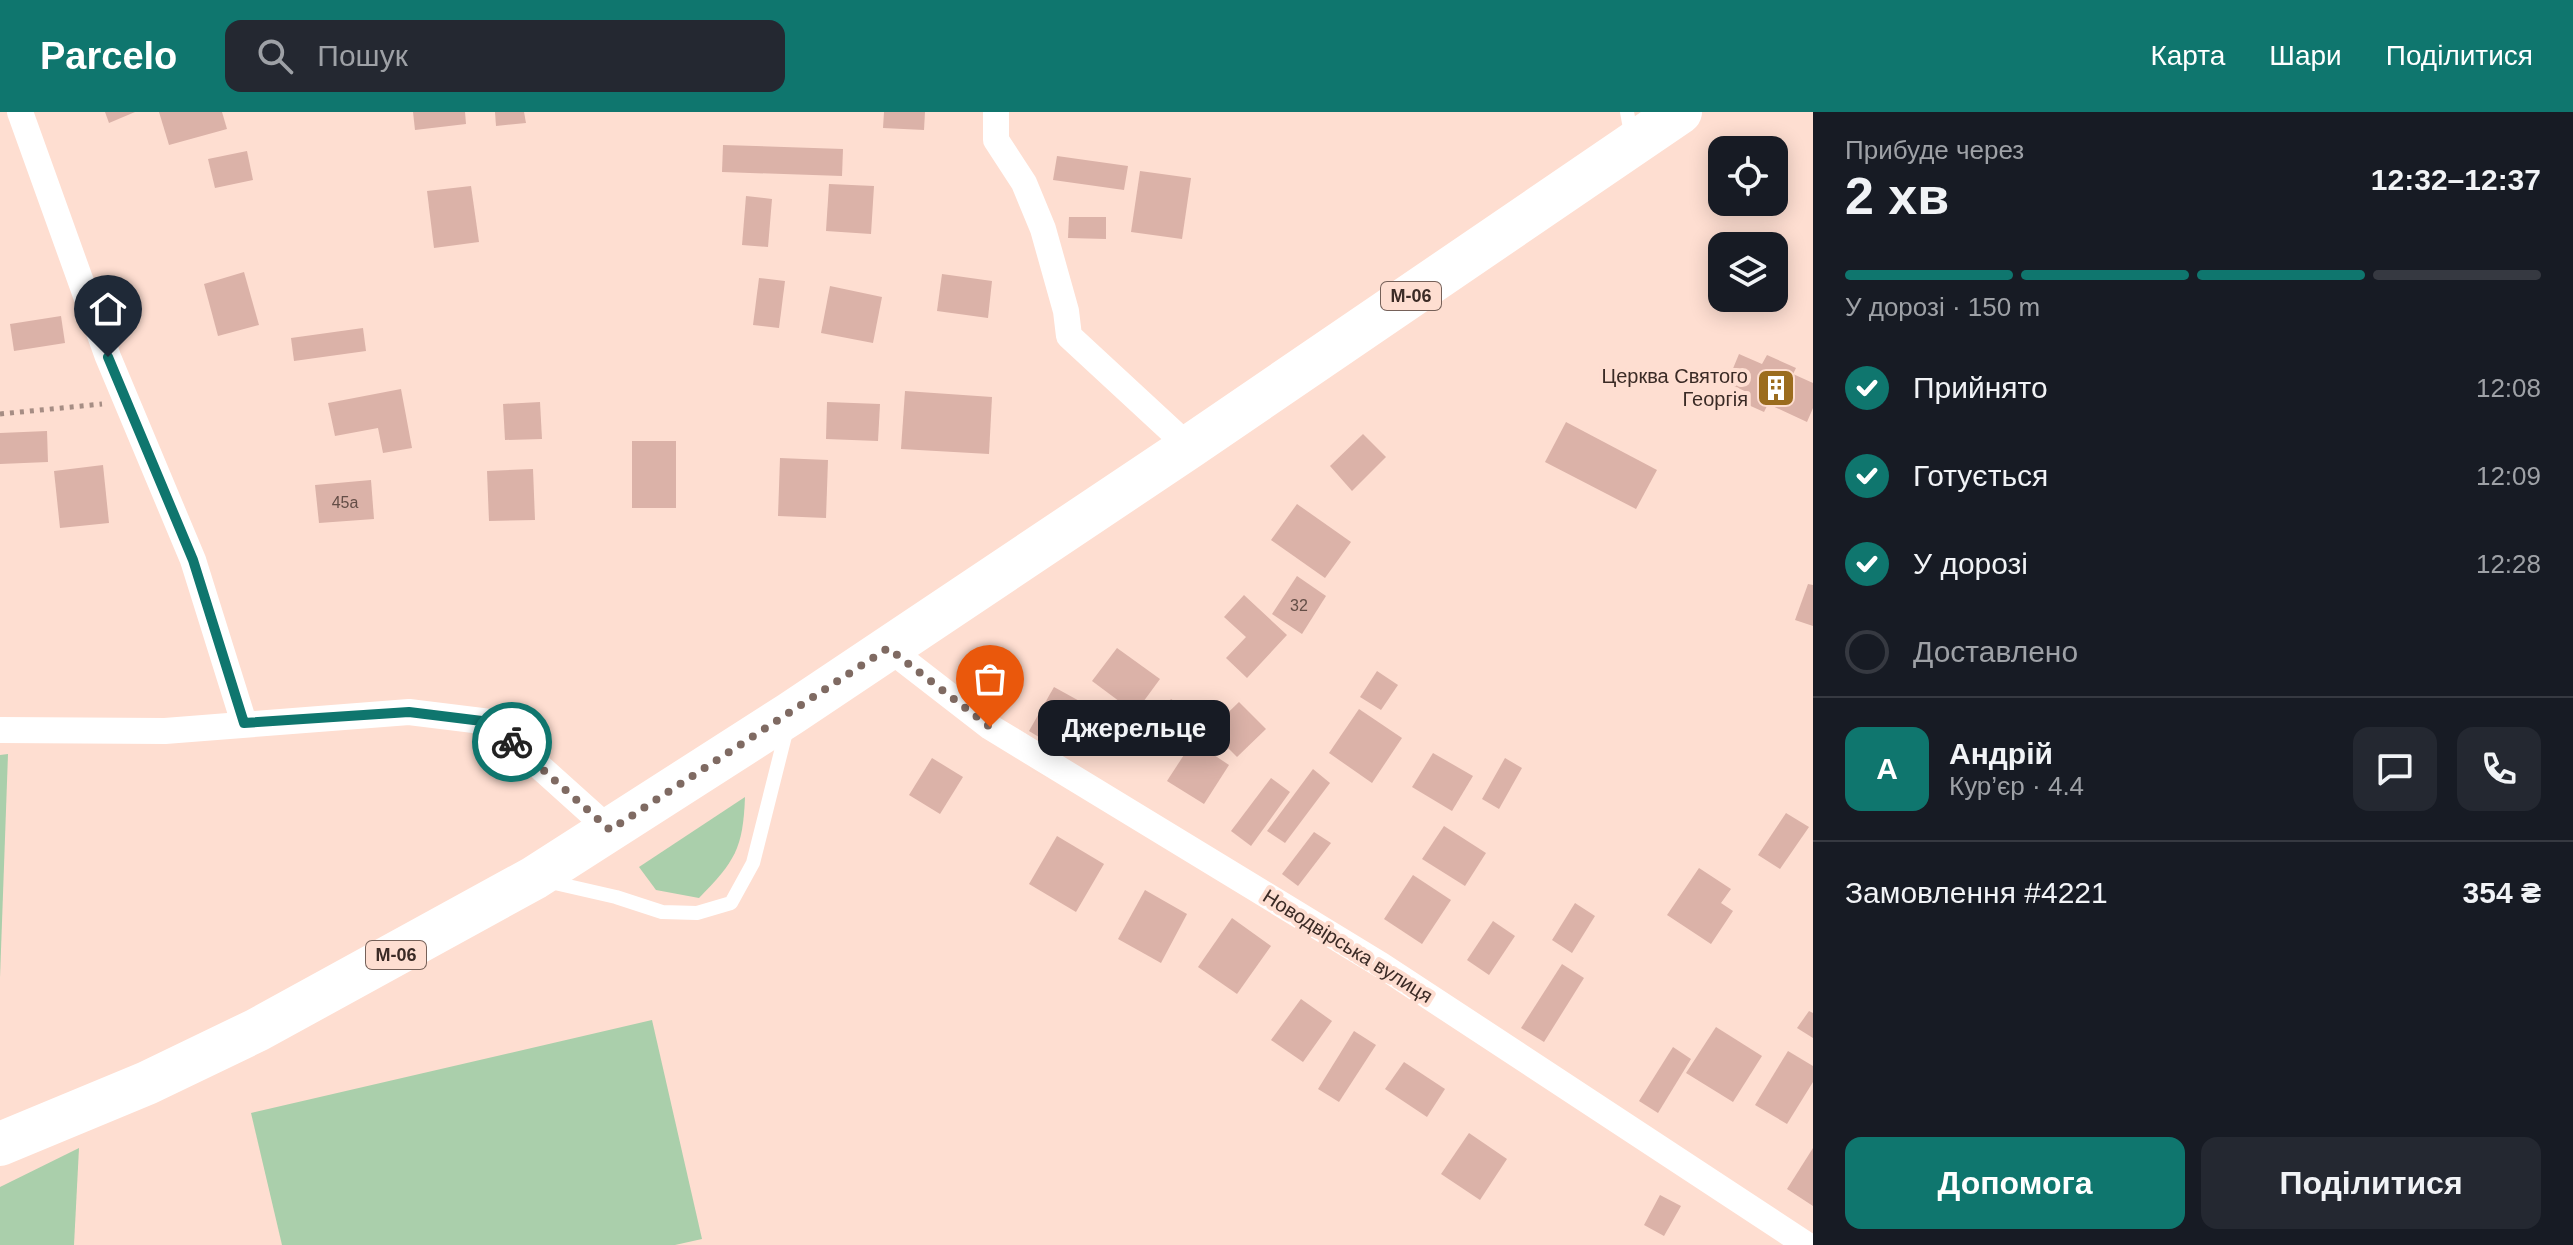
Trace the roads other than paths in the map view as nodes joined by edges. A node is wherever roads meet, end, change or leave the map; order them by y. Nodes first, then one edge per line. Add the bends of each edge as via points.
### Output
1 (20, 112) edge
2 (996, 112) edge
3 (1680, 112) edge
4 (1630, 129) edge
5 (1189, 447) junction
6 (888, 648) junction
7 (790, 714) junction
8 (244, 723) junction
9 (0, 730) edge
10 (610, 830) junction
11 (534, 878) junction
12 (0, 1144) edge
13 (1807, 1245) edge

1 - 8 street via 127,402 193,560
2 - 5 street via 996,140 1024,183 1043,229 1069,336
3 - 4 highway, М-06
4 - 5 highway, М-06
5 - 6 highway, М-06
6 - 7 highway, М-06
6 - 13 street, Новодвірська вулиця via 990,727 1381,965
7 - 10 highway, М-06
7 - 11 lane via 753,863 731,903 697,913 662,912
8 - 9 street via 165,731
8 - 10 street via 409,712 490,722
10 - 11 highway, М-06
11 - 12 highway, М-06 via 257,1030

